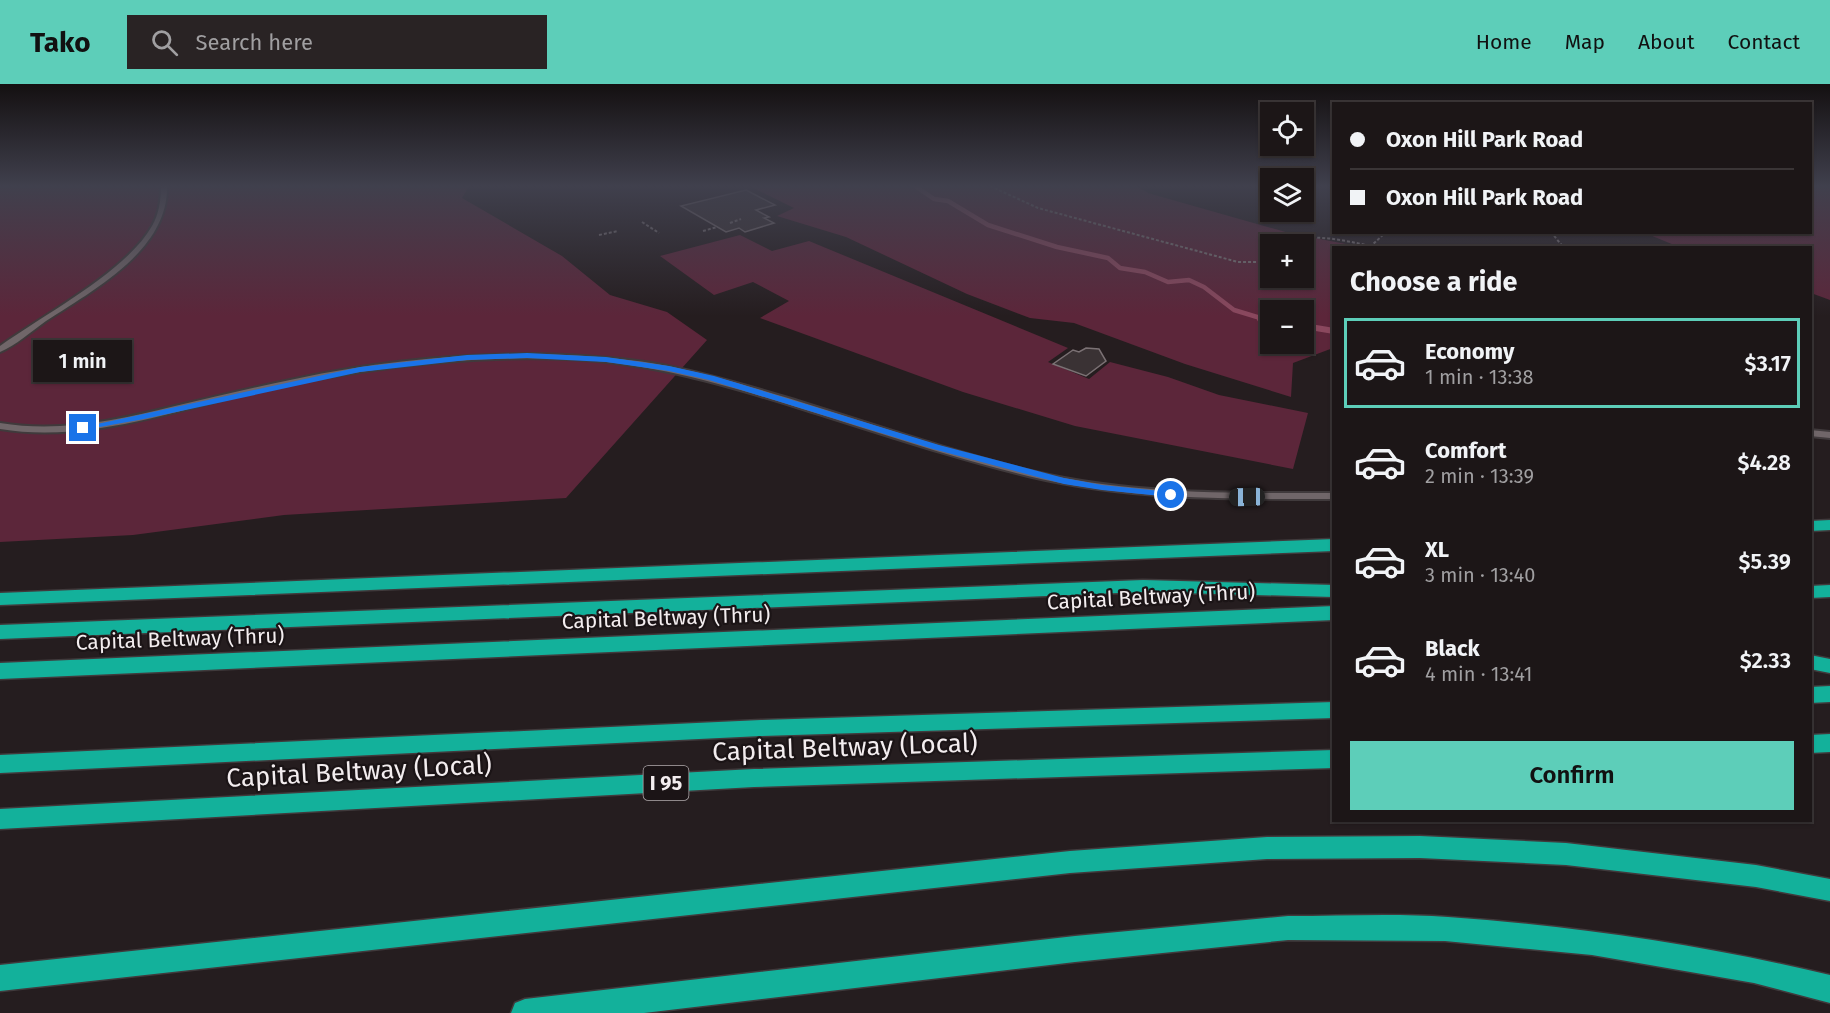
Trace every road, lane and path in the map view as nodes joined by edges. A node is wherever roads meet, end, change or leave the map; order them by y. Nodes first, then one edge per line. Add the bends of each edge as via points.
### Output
1 (153, 229) edge
2 (653, 229) edge
3 (709, 229) edge
4 (1117, 229) edge
5 (618, 231) dead end
6 (703, 231) dead end
7 (659, 233) dead end
8 (1384, 234) edge
9 (1553, 234) edge
10 (599, 235) dead end
11 (1314, 238) edge
12 (1366, 246) edge
13 (1371, 246) edge
14 (1562, 246) edge
15 (1260, 261) edge
16 (0, 351) edge
17 (0, 426) edge
18 (1812, 433) edge
19 (1830, 435) edge
20 (1332, 496) edge
21 (1830, 525) edge
22 (1812, 526) edge
23 (1332, 545) edge
24 (1332, 591) edge
25 (1830, 591) edge
26 (1812, 592) edge
27 (0, 599) edge
28 (1332, 613) edge
29 (0, 632) edge
30 (1812, 662) edge
31 (1830, 666) edge
32 (0, 671) edge
33 (1830, 694) edge
34 (1812, 695) edge
35 (1332, 710) edge
36 (1830, 743) edge
37 (1812, 744) edge
38 (1332, 759) edge
39 (0, 764) edge
40 (0, 819) edge
41 (1830, 890) edge
42 (0, 978) edge
43 (1830, 989) edge
44 (525, 1013) edge

1 - 16 lane via 102,279
2 - 7 path
3 - 6 path
4 - 15 path via 1238,262
5 - 10 path
8 - 13 path
9 - 14 path
11 - 12 path via 1327,237
17 - 20 lane via 63,430 103,425 360,369 424,361 527,356 606,359 702,376 1064,481 1226,498
18 - 19 lane
21 - 22 highway
23 - 27 highway
24 - 29 highway via 1143,586
25 - 26 highway
28 - 32 highway, Capital Beltway (Thru)
30 - 31 highway
33 - 34 highway
35 - 39 highway via 761,728
36 - 37 highway
38 - 40 highway, Capital Beltway (Local) / I 95 via 754,778
41 - 42 highway via 1756,876 1566,854 1420,847 1267,848 1023,867
43 - 44 highway via 1754,970 1592,942 1444,929 1288,928

